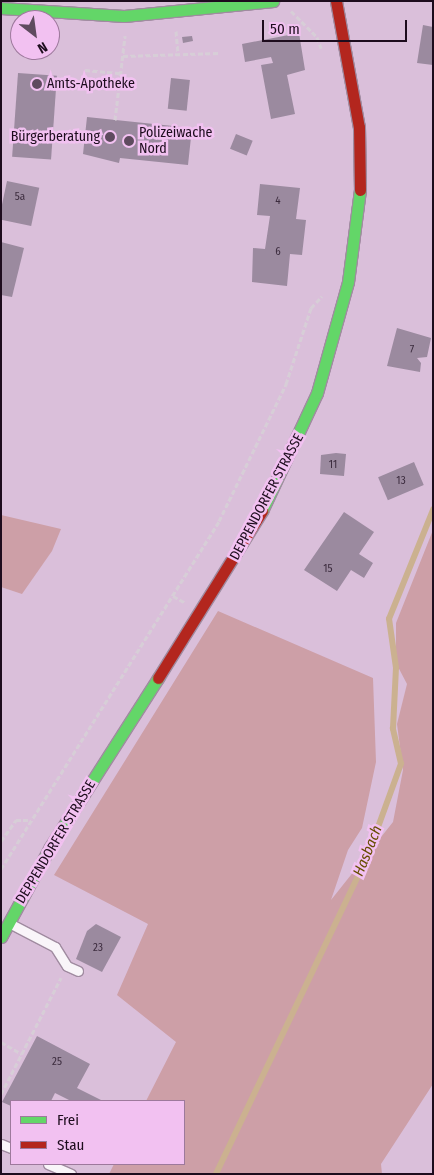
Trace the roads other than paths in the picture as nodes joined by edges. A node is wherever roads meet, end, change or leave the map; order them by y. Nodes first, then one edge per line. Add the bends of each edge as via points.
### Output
1 (273, 1) edge
2 (336, 1) edge
3 (1, 8) edge
4 (9, 923) junction
5 (1, 937) edge
6 (78, 972) dead end
7 (50, 1165) edge
8 (71, 1174) edge

1 - 3 street via 124,16
2 - 4 street, DEPPENDORFER STRASSE via 355,101 360,199 348,282 317,393 270,496 201,613 50,847
4 - 5 street, DEPPENDORFER STRASSE
4 - 6 lane via 55,947 67,966
7 - 8 lane

